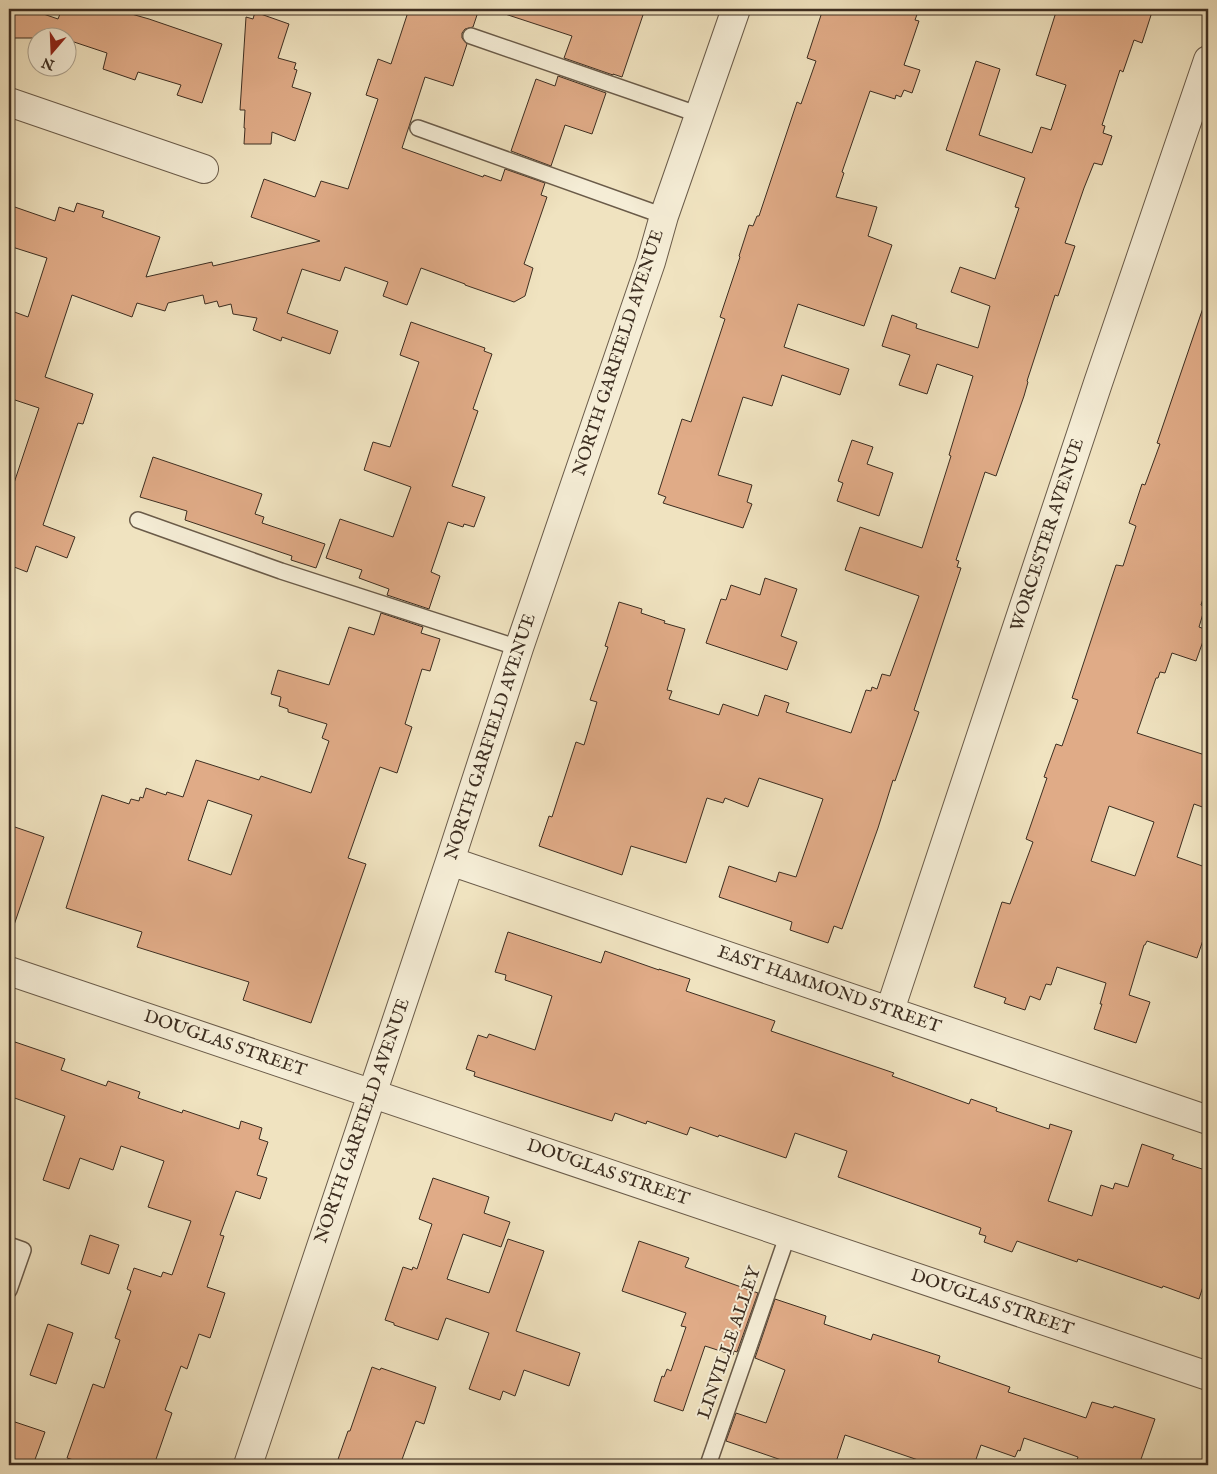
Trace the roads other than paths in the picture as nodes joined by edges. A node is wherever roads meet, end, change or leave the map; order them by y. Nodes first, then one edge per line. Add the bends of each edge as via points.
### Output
1 (736, 9) edge
2 (470, 36) dead end
3 (1208, 60) edge
4 (9, 102) edge
5 (700, 115) junction
6 (418, 128) dead end
7 (204, 169) dead end
8 (664, 216) junction
9 (138, 520) dead end
10 (519, 648) junction
11 (450, 861) junction
12 (9, 971) edge
13 (890, 1010) junction
14 (372, 1093) junction
15 (1208, 1120) edge
16 (788, 1234) junction
17 (9, 1245) edge
18 (9, 1290) edge
19 (1208, 1376) edge
20 (248, 1465) edge
21 (708, 1465) edge

1 - 5 street, NORTH GARFIELD AVENUE
2 - 5 lane
3 - 13 street, WORCESTER AVENUE
4 - 7 street
5 - 8 street, NORTH GARFIELD AVENUE
6 - 8 lane
8 - 10 street, NORTH GARFIELD AVENUE
9 - 10 lane via 290,574
10 - 11 street, NORTH GARFIELD AVENUE
11 - 13 street, EAST HAMMOND STREET
11 - 14 street, NORTH GARFIELD AVENUE
12 - 14 street, DOUGLAS STREET
13 - 15 street, EAST HAMMOND STREET
14 - 16 street, DOUGLAS STREET
14 - 20 street, NORTH GARFIELD AVENUE
16 - 19 street, DOUGLAS STREET
16 - 21 lane, LINVILLE ALLEY
17 - 18 lane via 23,1250

